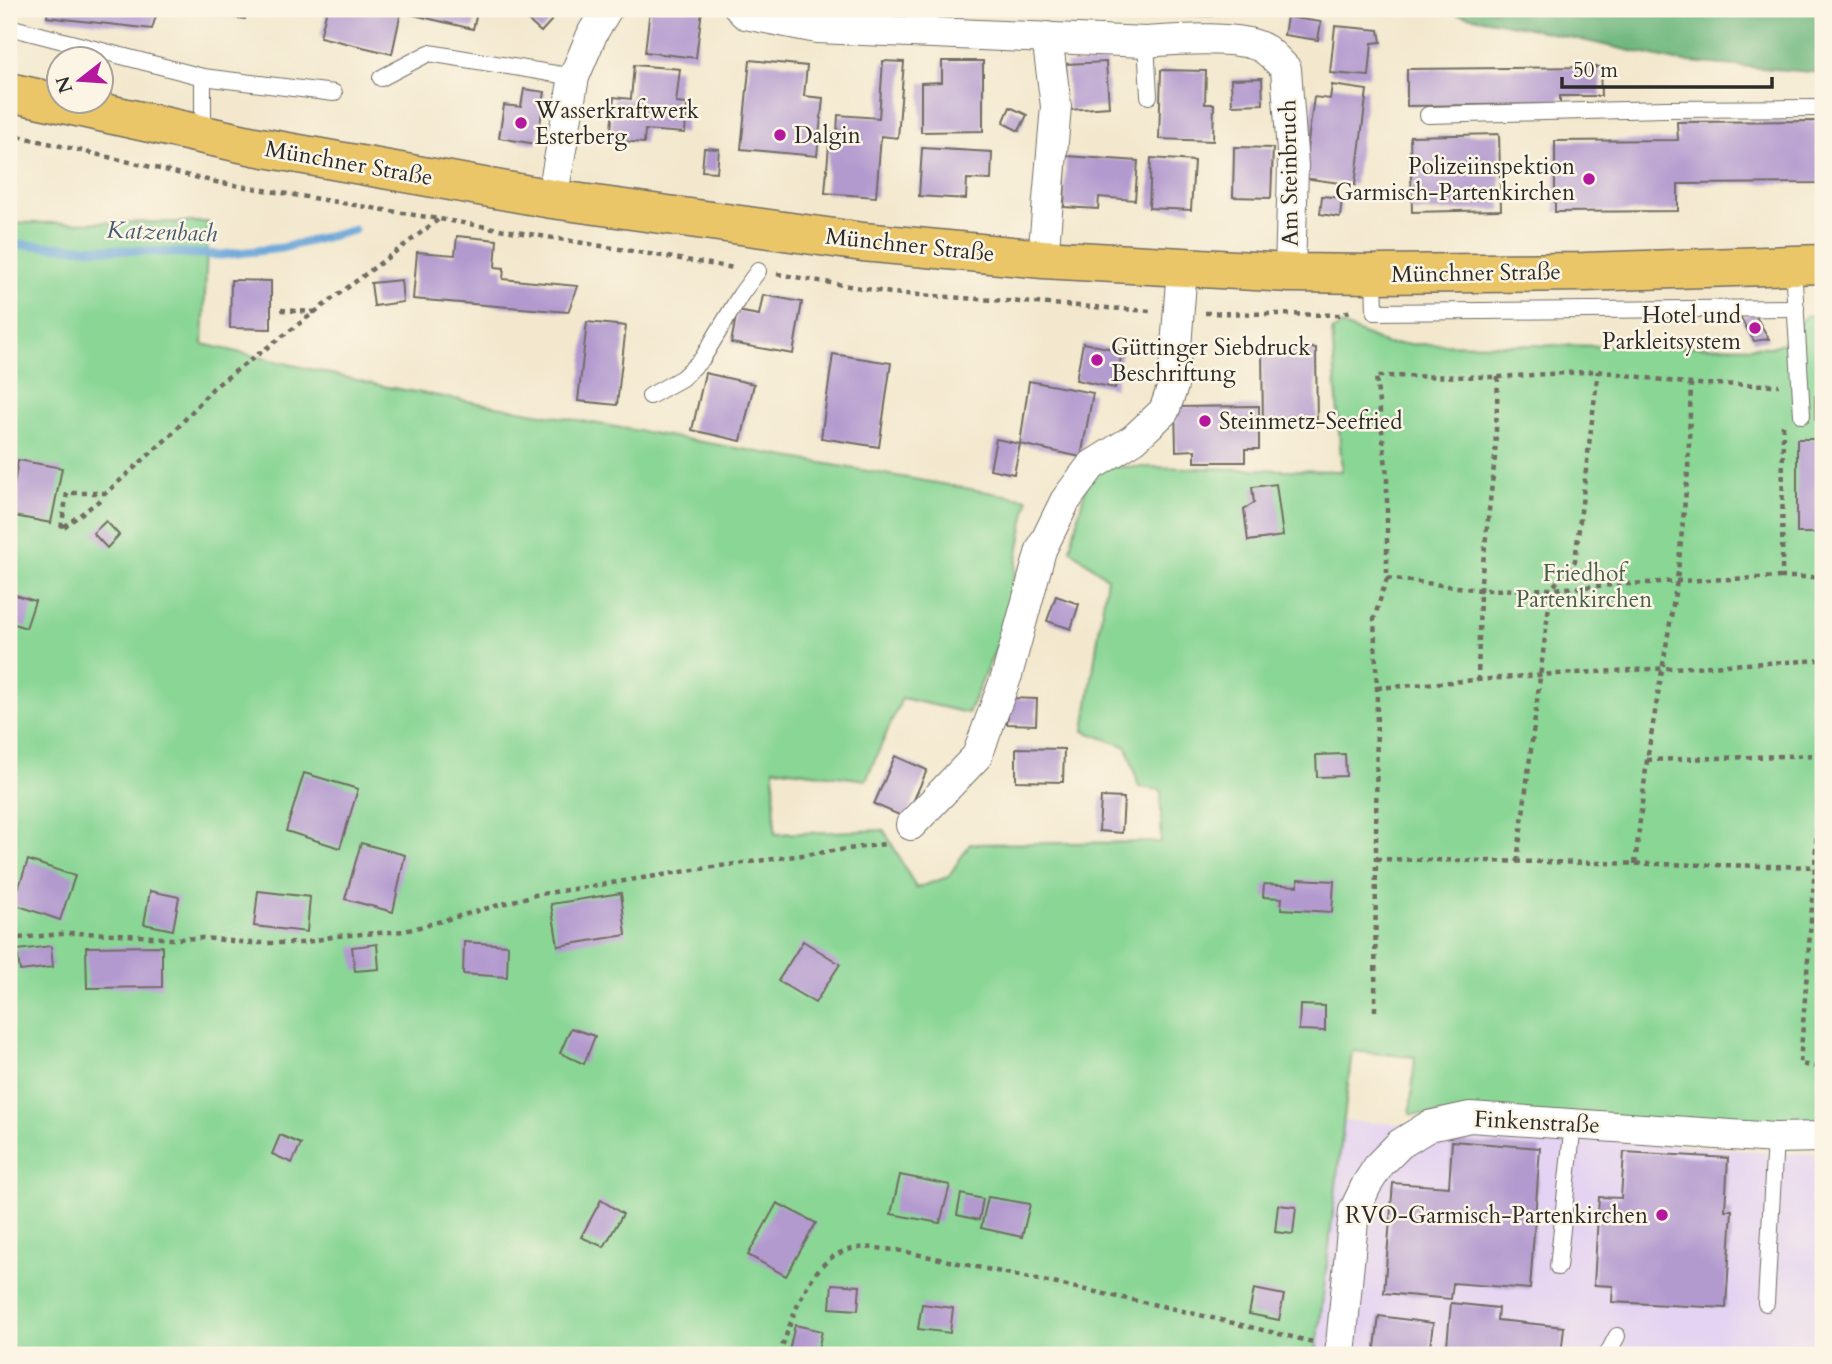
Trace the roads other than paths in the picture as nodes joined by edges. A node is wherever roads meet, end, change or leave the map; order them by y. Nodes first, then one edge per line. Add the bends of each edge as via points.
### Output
1 (607, 9) edge
2 (740, 9) edge
3 (9, 27) edge
4 (1047, 37) junction
5 (1146, 41) junction
6 (203, 77) junction
7 (574, 77) junction
8 (381, 78) dead end
9 (9, 92) edge
10 (334, 93) dead end
11 (1149, 96) dead end
12 (1823, 108) edge
13 (1428, 115) dead end
14 (203, 135) junction
15 (552, 199) junction
16 (1043, 259) junction
17 (1808, 265) edge
18 (1182, 268) junction
19 (758, 271) dead end
20 (1290, 273) junction
21 (1374, 274) junction
22 (1796, 308) junction
23 (649, 397) dead end
24 (1802, 415) road end
25 (911, 825) road end
26 (1573, 1123) junction
27 (1823, 1137) edge
28 (1775, 1138) junction
29 (1558, 1267) dead end
30 (1766, 1303) dead end
31 (1617, 1336) dead end
32 (1340, 1352) edge
33 (1607, 1355) edge

1 - 7 street
2 - 4 street, Am Steinbruch via 745,14 817,28
3 - 6 lane
4 - 5 street, Am Steinbruch
4 - 16 street via 1056,106
5 - 11 lane
5 - 20 street, Am Steinbruch via 1199,38 1237,42 1264,48 1286,69 1293,166
6 - 10 lane
6 - 14 lane
7 - 8 lane via 429,53
7 - 15 street
9 - 14 main road, Münchner Straße
12 - 13 lane
14 - 15 main road, Münchner Straße
15 - 16 main road, Münchner Straße via 863,242
16 - 18 main road, Münchner Straße
17 - 21 main road, Münchner Straße
17 - 22 lane
18 - 20 main road, Münchner Straße
18 - 25 street via 1173,386 1164,411 1134,439 1091,466 1065,501 1041,550 1007,674 977,756
19 - 23 lane via 702,359
20 - 21 main road, Münchner Straße
21 - 22 lane via 1375,312
22 - 24 lane
26 - 28 street, Finkenstraße
26 - 29 lane
26 - 32 street, Finkenstraße via 1470,1117 1429,1126 1400,1144 1380,1164 1354,1211
27 - 28 street, Finkenstraße
28 - 30 lane
31 - 33 lane

